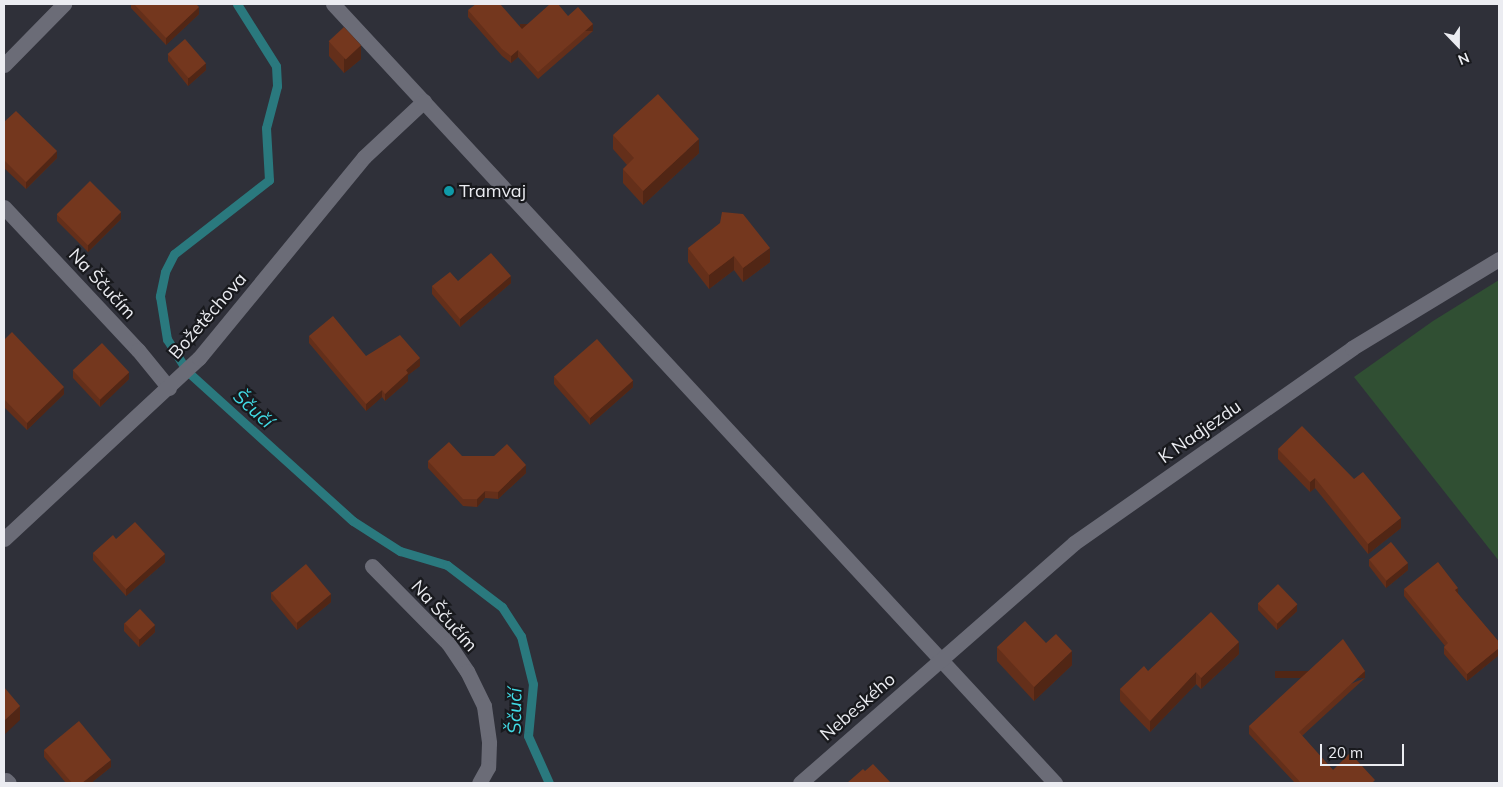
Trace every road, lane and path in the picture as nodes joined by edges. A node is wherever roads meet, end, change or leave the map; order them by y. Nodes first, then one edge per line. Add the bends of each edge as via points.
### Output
1 (64, 4) edge
2 (333, 4) edge
3 (4, 65) edge
4 (424, 101) junction
5 (4, 207) edge
6 (1499, 259) edge
7 (171, 386) junction
8 (4, 539) edge
9 (372, 566) dead end
10 (940, 660) junction
11 (479, 783) edge
12 (800, 783) edge
13 (1055, 783) edge

1 - 3 street
2 - 4 street
4 - 7 street, Božetěchova via 364,157 199,358
4 - 10 street
5 - 7 street, Na Ščučím
6 - 10 street, K Nadjezdu via 1352,348 1082,538
7 - 8 street, Božetěchova
9 - 11 street, Na Ščučím via 448,643 467,671 484,706 489,744 488,767
10 - 12 street, Nebeského
10 - 13 street

